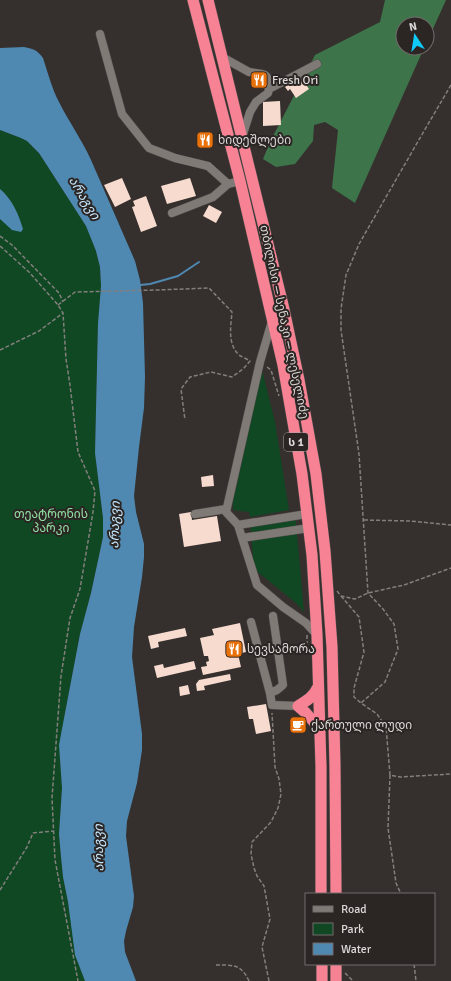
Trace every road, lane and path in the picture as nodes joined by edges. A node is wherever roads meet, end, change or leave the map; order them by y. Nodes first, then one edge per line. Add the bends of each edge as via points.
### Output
1 (193, 0) edge
2 (208, 0) edge
3 (100, 34) dead end
4 (222, 57) junction
5 (317, 64) dead end
6 (451, 85) edge
7 (269, 89) junction
8 (242, 137) junction
9 (240, 181) junction
10 (228, 184) junction
11 (172, 213) dead end
12 (0, 236) edge
13 (0, 246) edge
14 (63, 302) junction
15 (58, 305) junction
16 (63, 313) junction
17 (272, 321) junction
18 (0, 350) edge
19 (185, 420) dead end
20 (226, 511) junction
21 (195, 514) dead end
22 (307, 514) junction
23 (364, 520) junction
24 (238, 525) junction
25 (451, 525) edge
26 (309, 528) junction
27 (242, 538) junction
28 (451, 568) edge
29 (336, 590) dead end
30 (368, 593) junction
31 (341, 596) junction
32 (274, 616) dead end
33 (250, 622) dead end
34 (317, 635) junction
35 (318, 687) junction
36 (270, 693) junction
37 (361, 703) junction
38 (272, 705) junction
39 (298, 706) junction
40 (320, 729) junction
41 (451, 774) edge
42 (390, 775) junction
43 (54, 831) junction
44 (0, 890) edge
45 (321, 893) edge
46 (336, 893) edge
47 (401, 893) edge
48 (216, 965) dead end
49 (322, 965) edge
50 (336, 965) edge
51 (414, 965) edge
52 (78, 981) edge
53 (250, 981) edge
54 (269, 981) edge
55 (322, 981) edge
56 (336, 981) edge
57 (416, 981) edge

1 - 9 highway, თბილისი — სენაკი — ლესელიძე / ს 1
2 - 4 highway, თბილისი — სენაკი — ლესელიძე / ს 1
3 - 10 lane via 122,114 149,148 208,166
4 - 7 lane via 249,72 265,75
4 - 8 highway, თბილისი — სენაკი — ლესელიძე / ს 1
5 - 7 lane
6 - 23 path via 359,244 346,275 341,330 359,454
7 - 8 lane via 250,112
8 - 46 highway, თბილისი — სენაკი — ლესელიძე / ს 1 via 283,305 316,474 332,647
9 - 10 lane
9 - 17 highway, თბილისი — სენაკი — ლესელიძე / ს 1
10 - 11 lane via 213,197
12 - 14 path via 59,293
13 - 15 path via 29,272
14 - 15 path
14 - 19 path via 75,292 209,288 232,312 232,343 238,354 250,361 232,377 211,372 190,377 181,389
15 - 16 path
16 - 18 path via 39,331
16 - 43 path via 78,452 95,491 80,588 70,618 61,676 52,798
17 - 20 lane via 260,362
17 - 22 highway, თბილისი — სენაკი — ლესელიძე / ს 1 via 283,365
20 - 21 lane
20 - 24 lane
22 - 24 lane
22 - 26 highway, თბილისი — სენაკი — ლესელიძე / ს 1
23 - 25 path
23 - 30 path
24 - 27 lane
26 - 27 lane
26 - 34 highway, თბილისი — სენაკი — ლესელიძე / ს 1
27 - 34 lane via 257,586 306,623
28 - 30 path
29 - 31 path
30 - 31 path via 355,599
30 - 37 path via 394,624 398,649 385,682
31 - 37 path via 359,617 364,652 354,697
32 - 36 lane via 282,685
33 - 36 lane
34 - 35 highway, თბილისი — სენაკი — ლესელიძე / ს 1
35 - 39 highway via 314,695
35 - 40 highway, თბილისი — სენაკი — ლესელიძე / ს 1
36 - 38 lane
37 - 42 path via 377,714 386,727
38 - 39 lane
38 - 54 path via 275,767 281,794 271,822 252,842 251,854 257,876 264,886 270,918 262,947
39 - 40 highway
40 - 45 highway, თბილისი — სენაკი — ლესელიძე / ს 1
41 - 42 path via 400,777
42 - 47 path via 388,828 396,883
43 - 44 path via 33,833
43 - 52 path via 55,860
48 - 53 path via 235,965
49 - 55 highway
50 - 56 highway
51 - 57 path

